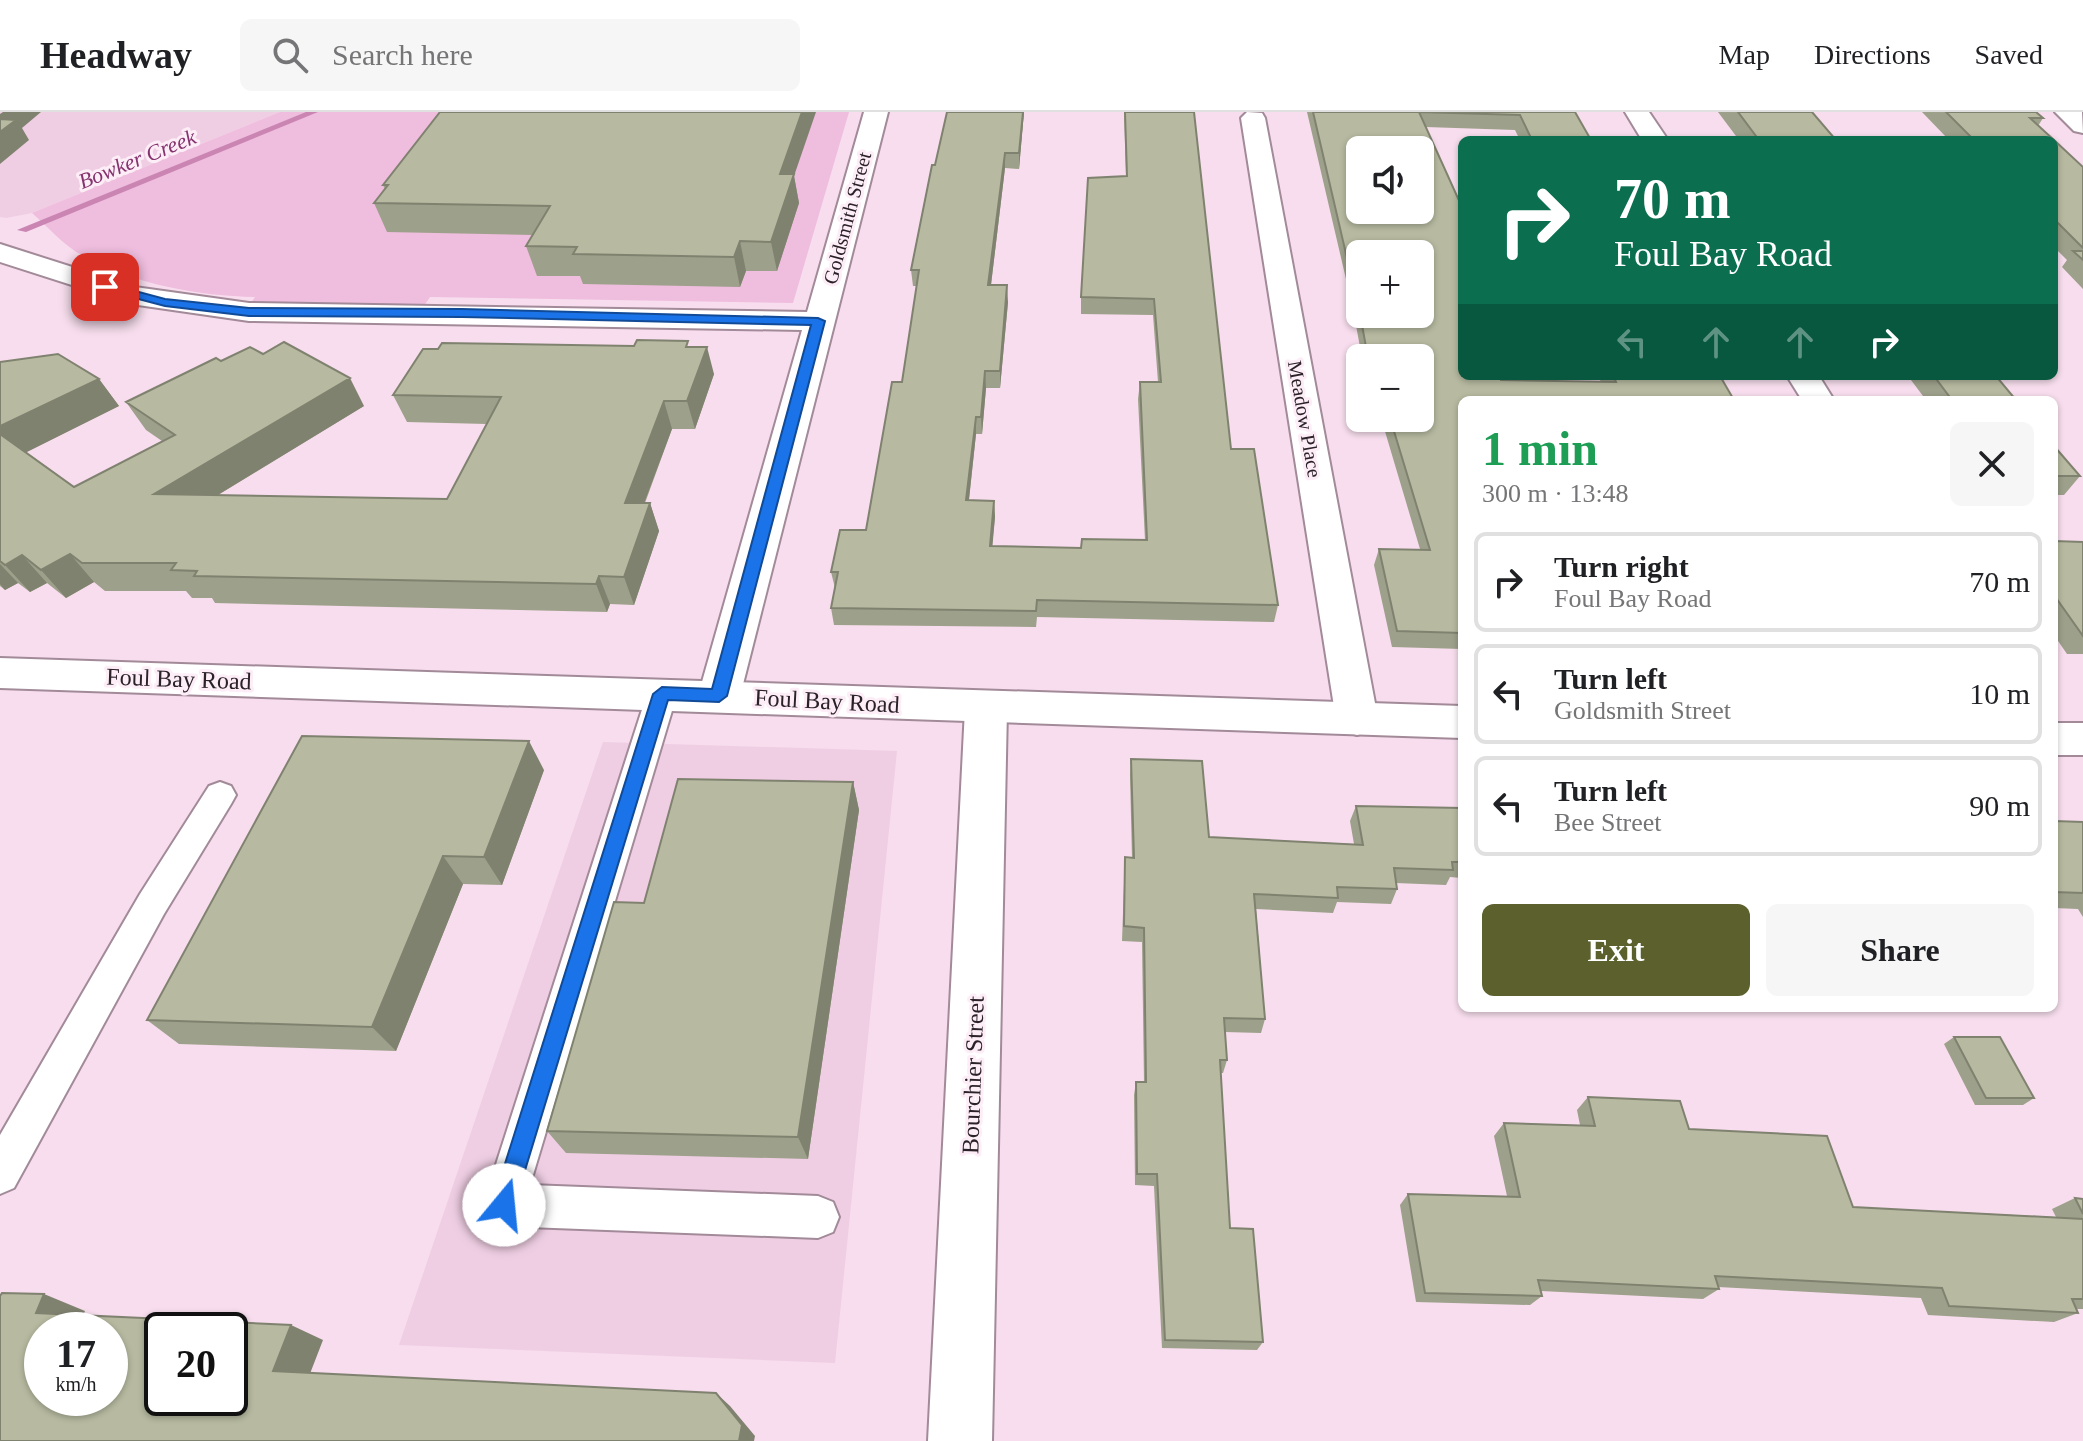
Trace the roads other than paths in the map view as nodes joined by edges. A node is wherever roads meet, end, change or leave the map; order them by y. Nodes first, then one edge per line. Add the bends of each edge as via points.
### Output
1 (876, 112) edge
2 (1637, 112) edge
3 (2067, 112) edge
4 (1253, 118) dead end
5 (2083, 126) edge
6 (1652, 136) edge
7 (0, 253) edge
8 (818, 321) junction
9 (0, 673) edge
10 (662, 694) junction
11 (719, 696) junction
12 (986, 709) junction
13 (1357, 719) junction
14 (1458, 722) edge
15 (2058, 739) edge
16 (2083, 739) edge
17 (220, 795) dead end
18 (0, 1174) edge
19 (818, 1217) dead end
20 (960, 1441) edge

1 - 8 street, Goldsmith Street
2 - 6 street
3 - 5 street
4 - 13 street, Meadow Place
7 - 8 street via 131,295 249,312
8 - 11 street, Goldsmith Street
9 - 10 street, Foul Bay Road
10 - 11 street, Foul Bay Road
10 - 19 lane via 504,1205
11 - 12 street, Foul Bay Road
12 - 13 street, Foul Bay Road
12 - 20 street, Bourchier Street
13 - 14 street, Foul Bay Road
15 - 16 street
17 - 18 lane via 152,904

